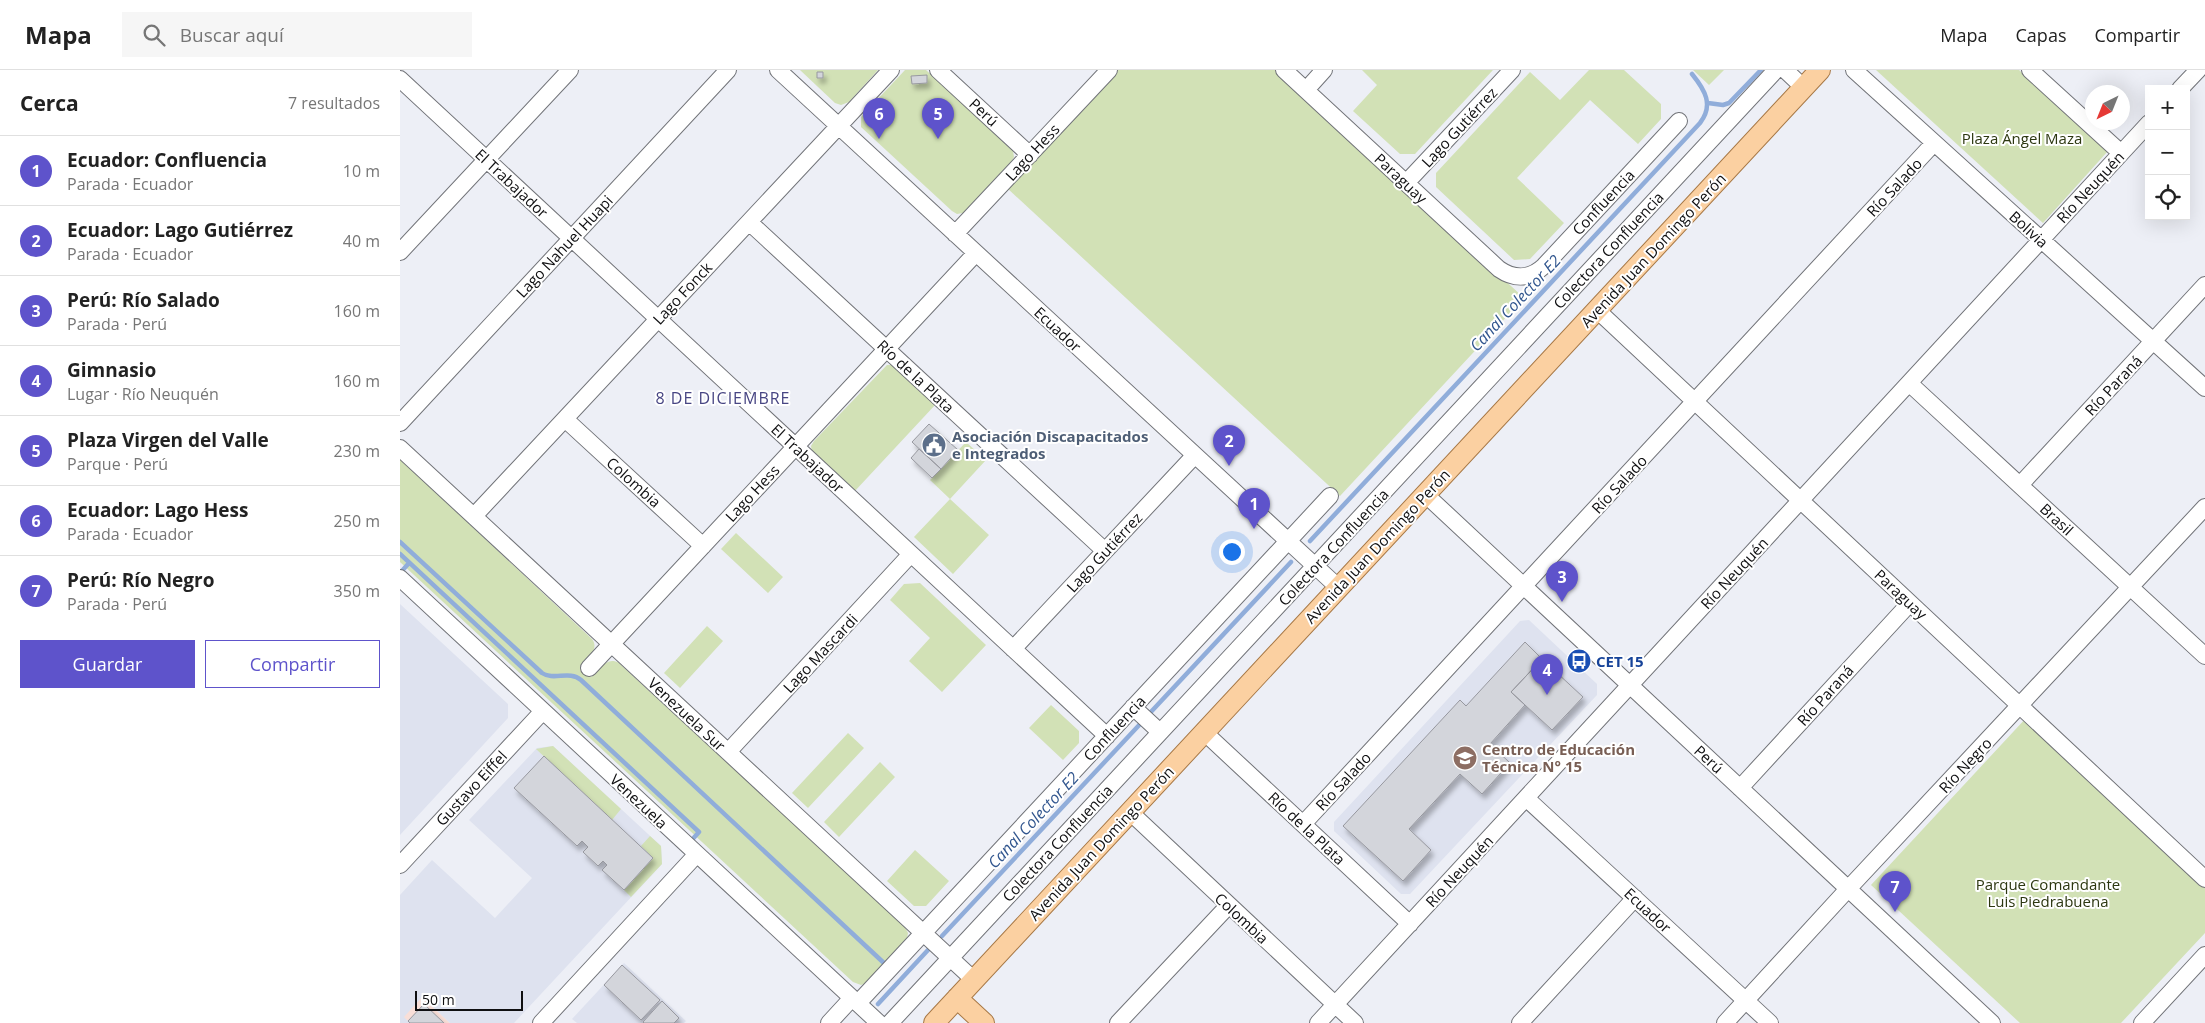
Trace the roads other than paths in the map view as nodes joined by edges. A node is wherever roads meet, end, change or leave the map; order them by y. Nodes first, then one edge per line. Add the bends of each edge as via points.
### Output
1 (570, 70) edge
2 (728, 70) edge
3 (778, 70) edge
4 (891, 70) edge
5 (938, 70) edge
6 (1109, 70) edge
7 (1284, 70) edge
8 (1324, 70) edge
9 (1512, 70) edge
10 (1776, 70) edge
11 (1785, 70) edge
12 (1820, 70) edge
13 (1854, 70) edge
14 (2030, 70) edge
15 (2198, 70) edge
16 (404, 76) edge
17 (2184, 85) edge
18 (1803, 87) junction
19 (1306, 90) junction
20 (1679, 121) dead end
21 (839, 126) junction
22 (2145, 127) edge
23 (1934, 143) junction
24 (2121, 153) junction
25 (1030, 154) junction
26 (486, 160) junction
27 (1406, 183) junction
28 (749, 222) junction
29 (955, 234) junction
30 (571, 238) junction
31 (2041, 240) junction
32 (400, 252) edge
33 (976, 252) junction
34 (1523, 277) joint
35 (2205, 285) edge
36 (1597, 310) junction
37 (658, 319) junction
38 (2153, 341) junction
39 (886, 348) junction
40 (1909, 382) junction
41 (2205, 388) edge
42 (1695, 402) junction
43 (564, 419) junction
44 (400, 423) edge
45 (795, 446) junction
46 (400, 448) edge
47 (1195, 455) junction
48 (2020, 485) junction
49 (1426, 494) junction
50 (1330, 496) dead end
51 (1800, 500) junction
52 (2205, 507) edge
53 (474, 516) junction
54 (1288, 541) junction
55 (703, 546) junction
56 (1106, 550) junction
57 (911, 554) junction
58 (1315, 566) junction
59 (400, 578) edge
60 (1524, 586) junction
61 (2131, 587) junction
62 (1339, 588) junction
63 (1910, 603) junction
64 (611, 644) junction
65 (1013, 649) junction
66 (2205, 656) edge
67 (589, 668) dead end
68 (1630, 685) junction
69 (2020, 706) junction
70 (1134, 707) junction
71 (543, 711) junction
72 (1160, 732) junction
73 (1204, 732) junction
74 (1106, 736) junction
75 (728, 752) junction
76 (1740, 788) junction
77 (1526, 798) junction
78 (1130, 812) junction
79 (1303, 824) junction
80 (697, 854) junction
81 (400, 864) edge
82 (2205, 879) edge
83 (1848, 889) junction
84 (1635, 898) junction
85 (1229, 905) junction
86 (1410, 924) junction
87 (923, 933) junction
88 (2205, 955) edge
89 (950, 958) junction
90 (974, 980) junction
91 (957, 998) junction
92 (855, 1000) junction
93 (1746, 1001) junction
94 (1335, 1005) junction
95 (540, 1023) edge
96 (829, 1023) edge
97 (879, 1023) edge
98 (890, 1023) edge
99 (934, 1023) edge
100 (984, 1023) edge
101 (1118, 1023) edge
102 (1318, 1023) edge
103 (1355, 1023) edge
104 (1520, 1023) edge
105 (1725, 1023) edge
106 (1770, 1023) edge
107 (1992, 1023) edge
108 (2142, 1023) edge

1 - 26 street
2 - 30 street, Lago Nahuel Huapi
3 - 21 street, Ecuador
4 - 21 street, Lago Fonck
5 - 25 street, Perú
6 - 25 street, Lago Hess
7 - 19 street, Paraguay
8 - 19 street
9 - 27 street, Lago Gutiérrez
10 - 58 street, Colectora Confluencia
11 - 18 street
12 - 18 main road, Avenida Juan Domingo Perón
13 - 23 street, Bolivia
14 - 24 street
15 - 17 street
16 - 26 street, El Trabajador
18 - 36 main road, Avenida Juan Domingo Perón
19 - 27 street, Paraguay
20 - 34 street, Confluencia via 1544,266 1531,276
21 - 28 street, Lago Fonck
21 - 29 street, Ecuador
22 - 24 street, Río Neuquén
23 - 31 street, Bolivia
23 - 42 street, Río Salado
24 - 31 street, Río Neuquén
25 - 29 street, Lago Hess
26 - 30 street, El Trabajador
26 - 32 street
27 - 34 street, Paraguay via 1499,269 1506,274
28 - 37 street, Lago Fonck
28 - 39 street, Río de la Plata
29 - 33 street, Ecuador
30 - 37 street, El Trabajador
30 - 44 street, Lago Nahuel Huapi
31 - 38 street, Bolivia
31 - 40 street, Río Neuquén
33 - 39 street, Lago Hess
33 - 47 street, Ecuador
35 - 38 street, Río Paraná
36 - 42 street, Paraguay
36 - 49 main road, Avenida Juan Domingo Perón
37 - 43 street, Lago Fonck
37 - 45 street, El Trabajador
38 - 41 street, Bolivia
38 - 48 street, Río Paraná
39 - 45 street, Lago Hess
39 - 56 street, Río de la Plata
40 - 48 street, Brasil
40 - 51 street, Río Neuquén
42 - 51 street, Paraguay
42 - 60 street, Río Salado
43 - 53 street, Lago Fonck
43 - 55 street, Colombia
45 - 55 street, Lago Hess
45 - 57 street, El Trabajador
46 - 53 street, Venezuela Sur
47 - 54 street, Ecuador
47 - 56 street, Lago Gutiérrez
48 - 61 street, Brasil
49 - 60 street, Perú
49 - 62 main road, Avenida Juan Domingo Perón
50 - 54 street, Confluencia
51 - 63 street, Paraguay
51 - 68 street, Río Neuquén
52 - 61 street, Río Negro
53 - 64 street, Venezuela Sur
54 - 58 street, Ecuador
54 - 70 street, Confluencia
55 - 64 street, Lago Hess
56 - 65 street, Lago Gutiérrez
57 - 65 street, El Trabajador
57 - 75 street, Lago Mascardi
58 - 62 street, Ecuador
58 - 72 street, Colectora Confluencia
59 - 71 street, Venezuela
60 - 68 street, Perú
60 - 79 street, Río Salado
61 - 66 street, Brasil
61 - 69 street, Río Negro
62 - 73 main road, Avenida Juan Domingo Perón
63 - 69 street, Paraguay
63 - 76 street, Río Paraná
64 - 67 street, Lago Hess
64 - 75 street, Venezuela Sur
65 - 74 street, El Trabajador
68 - 76 street, Perú
68 - 77 street, Río Neuquén
69 - 82 street, Paraguay
69 - 83 street, Río Negro
70 - 72 street
70 - 74 street, Confluencia
71 - 80 street, Venezuela
71 - 81 street, Gustavo Eiffel
72 - 89 street, Colectora Confluencia
73 - 78 main road, Avenida Juan Domingo Perón
73 - 79 street, Río de la Plata
74 - 87 street, Confluencia
75 - 87 street, Venezuela Sur
76 - 83 street, Perú
77 - 84 street, Ecuador
77 - 86 street, Río Neuquén
78 - 85 street, Colombia
78 - 90 main road, Avenida Juan Domingo Perón
79 - 86 street, Río de la Plata
80 - 92 street, Venezuela
80 - 95 street
83 - 93 street, Río Negro
83 - 107 street, Perú
84 - 93 street, Ecuador
84 - 104 street
85 - 94 street, Colombia
85 - 101 street
86 - 94 street, Río Neuquén
87 - 89 street, Venezuela Sur
87 - 92 street, Confluencia
88 - 108 street
89 - 90 street, Venezuela Sur
89 - 98 street, Colectora Confluencia
90 - 91 main road, Avenida Juan Domingo Perón
91 - 99 main road, Avenida Juan Domingo Perón
91 - 100 main road
92 - 96 street, Confluencia
92 - 97 street, Venezuela
93 - 105 street, Río Negro
93 - 106 street, Ecuador
94 - 102 street, Río Neuquén
94 - 103 street, Colombia

